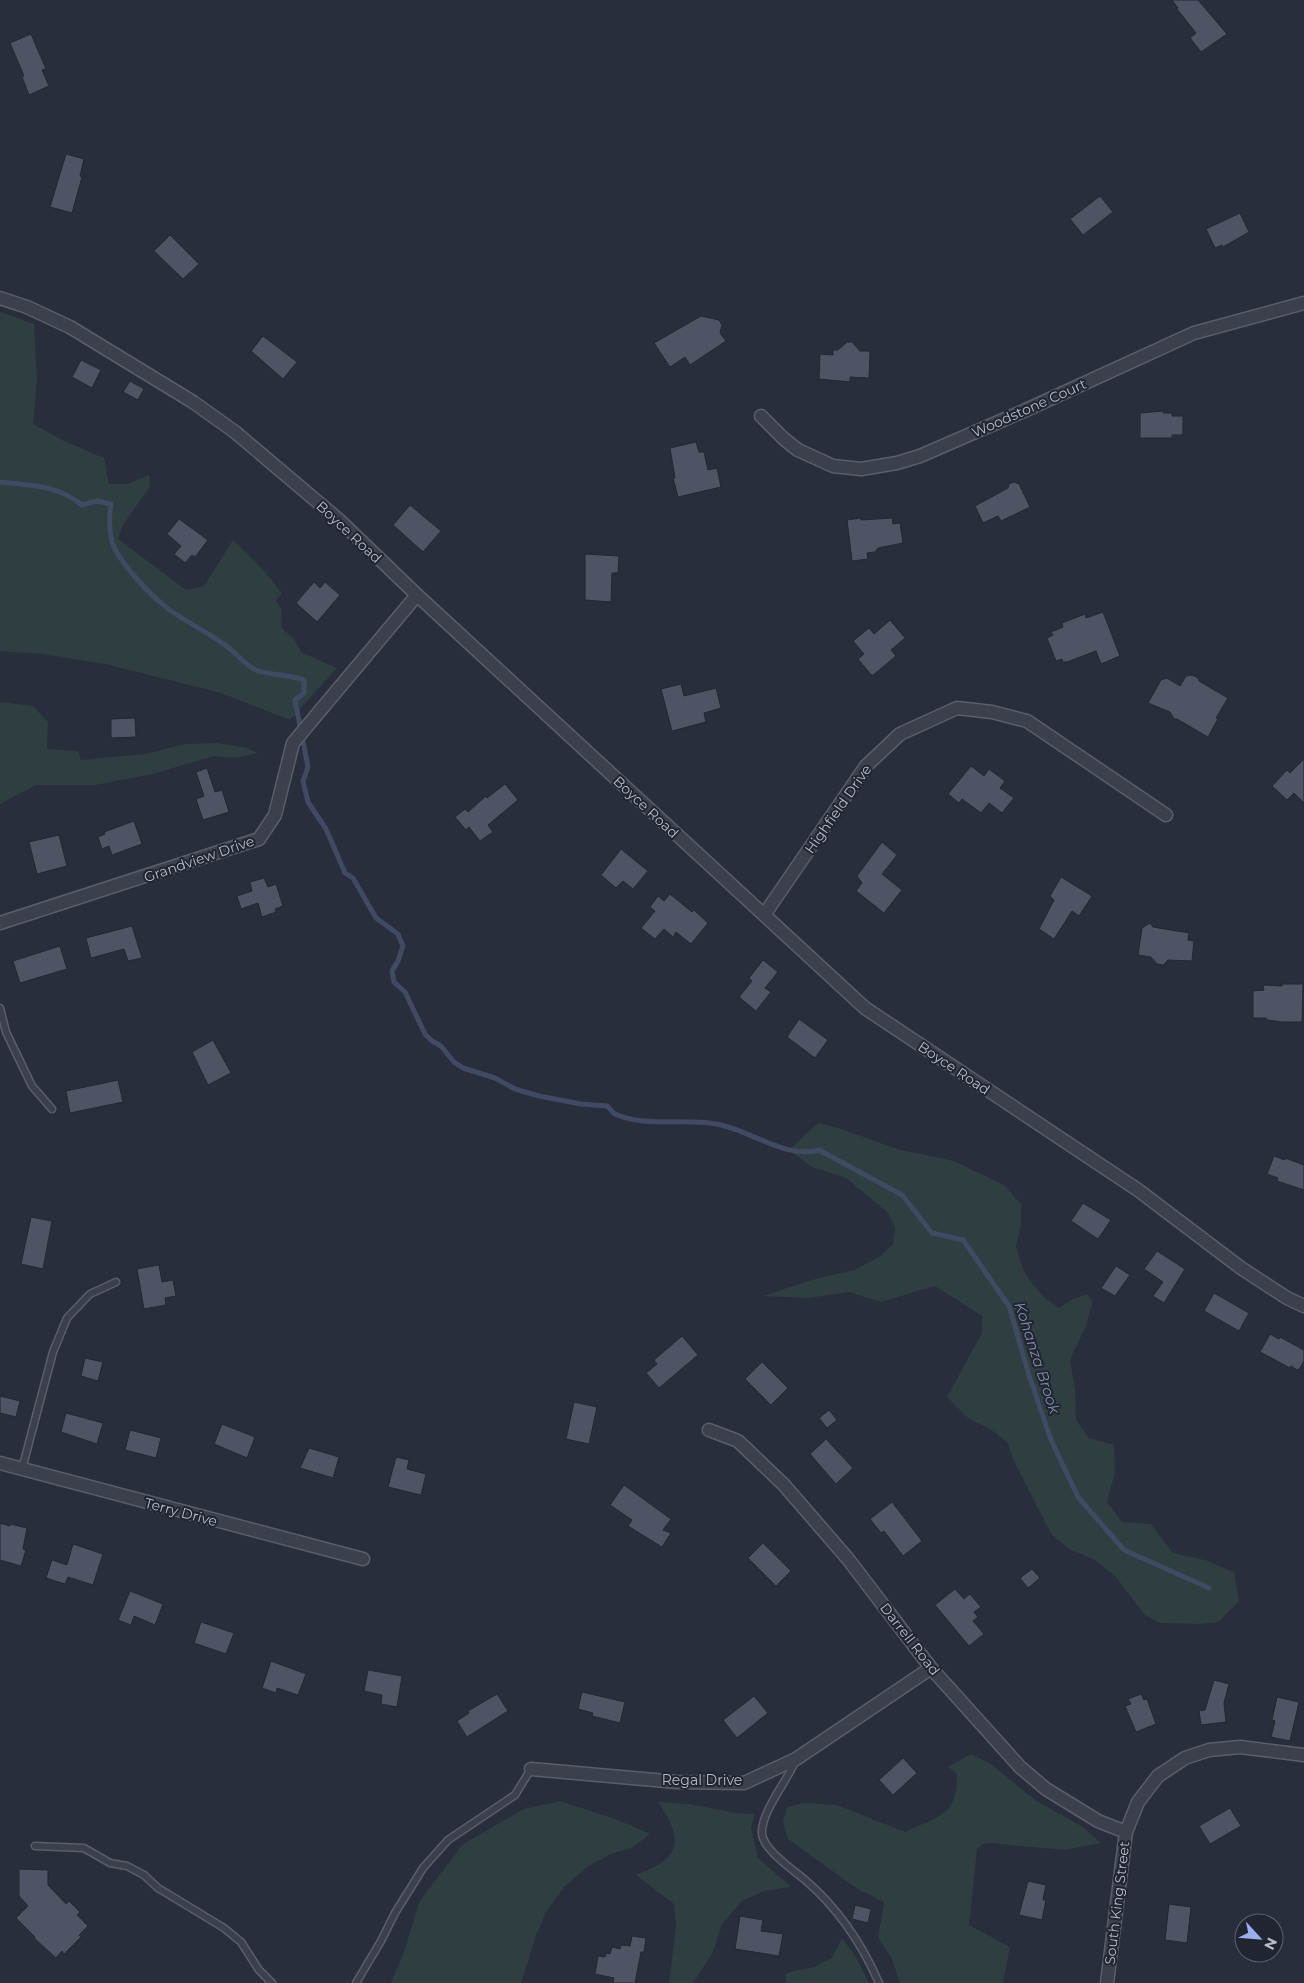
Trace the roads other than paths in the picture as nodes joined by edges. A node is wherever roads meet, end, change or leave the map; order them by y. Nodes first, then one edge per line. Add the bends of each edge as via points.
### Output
1 (0, 298) edge
2 (1304, 303) edge
3 (761, 416) dead end
4 (417, 595) junction
5 (1166, 815) dead end
6 (764, 915) junction
7 (0, 923) edge
8 (0, 1008) edge
9 (52, 1109) dead end
10 (116, 1282) dead end
11 (1304, 1306) edge
12 (709, 1430) dead end
13 (0, 1463) edge
14 (22, 1469) junction
15 (362, 1560) dead end
16 (932, 1668) junction
17 (1304, 1755) edge
18 (796, 1759) junction
19 (531, 1769) joint
20 (1126, 1832) junction
21 (35, 1846) dead end
22 (272, 1983) edge
23 (356, 1983) edge
24 (879, 1983) edge
25 (1107, 1983) edge

1 - 4 street, Boyce Road via 70,327 193,402 235,432 339,520
2 - 3 street, Woodstone Court via 1194,333 961,438 897,463 861,469 833,466 798,450
4 - 6 street, Boyce Road
4 - 7 street, Grandview Drive via 293,743 275,815 259,839
5 - 6 street, Highfield Drive via 1027,721 957,708 900,734 866,766
6 - 11 street, Boyce Road via 865,1008 1138,1190 1241,1268
8 - 9 lane via 6,1032 32,1086
10 - 14 lane via 90,1294 67,1318 53,1352
12 - 16 street, Darrell Road via 738,1441 784,1485 848,1559
13 - 14 street, Terry Drive
14 - 15 street, Terry Drive
16 - 18 street, Regal Drive
16 - 20 street, Darrell Road via 1020,1767 1046,1789 1098,1821
17 - 20 street, South King Street via 1240,1747 1209,1750 1185,1758 1158,1776 1138,1802
18 - 19 street, Regal Drive via 744,1783 677,1782
18 - 24 lane via 765,1817 761,1834 768,1849 817,1890 842,1920 870,1962
19 - 23 lane via 515,1795 448,1840 423,1868
20 - 25 street, South King Street
21 - 22 lane via 84,1848 110,1863 144,1874 158,1888 230,1932

